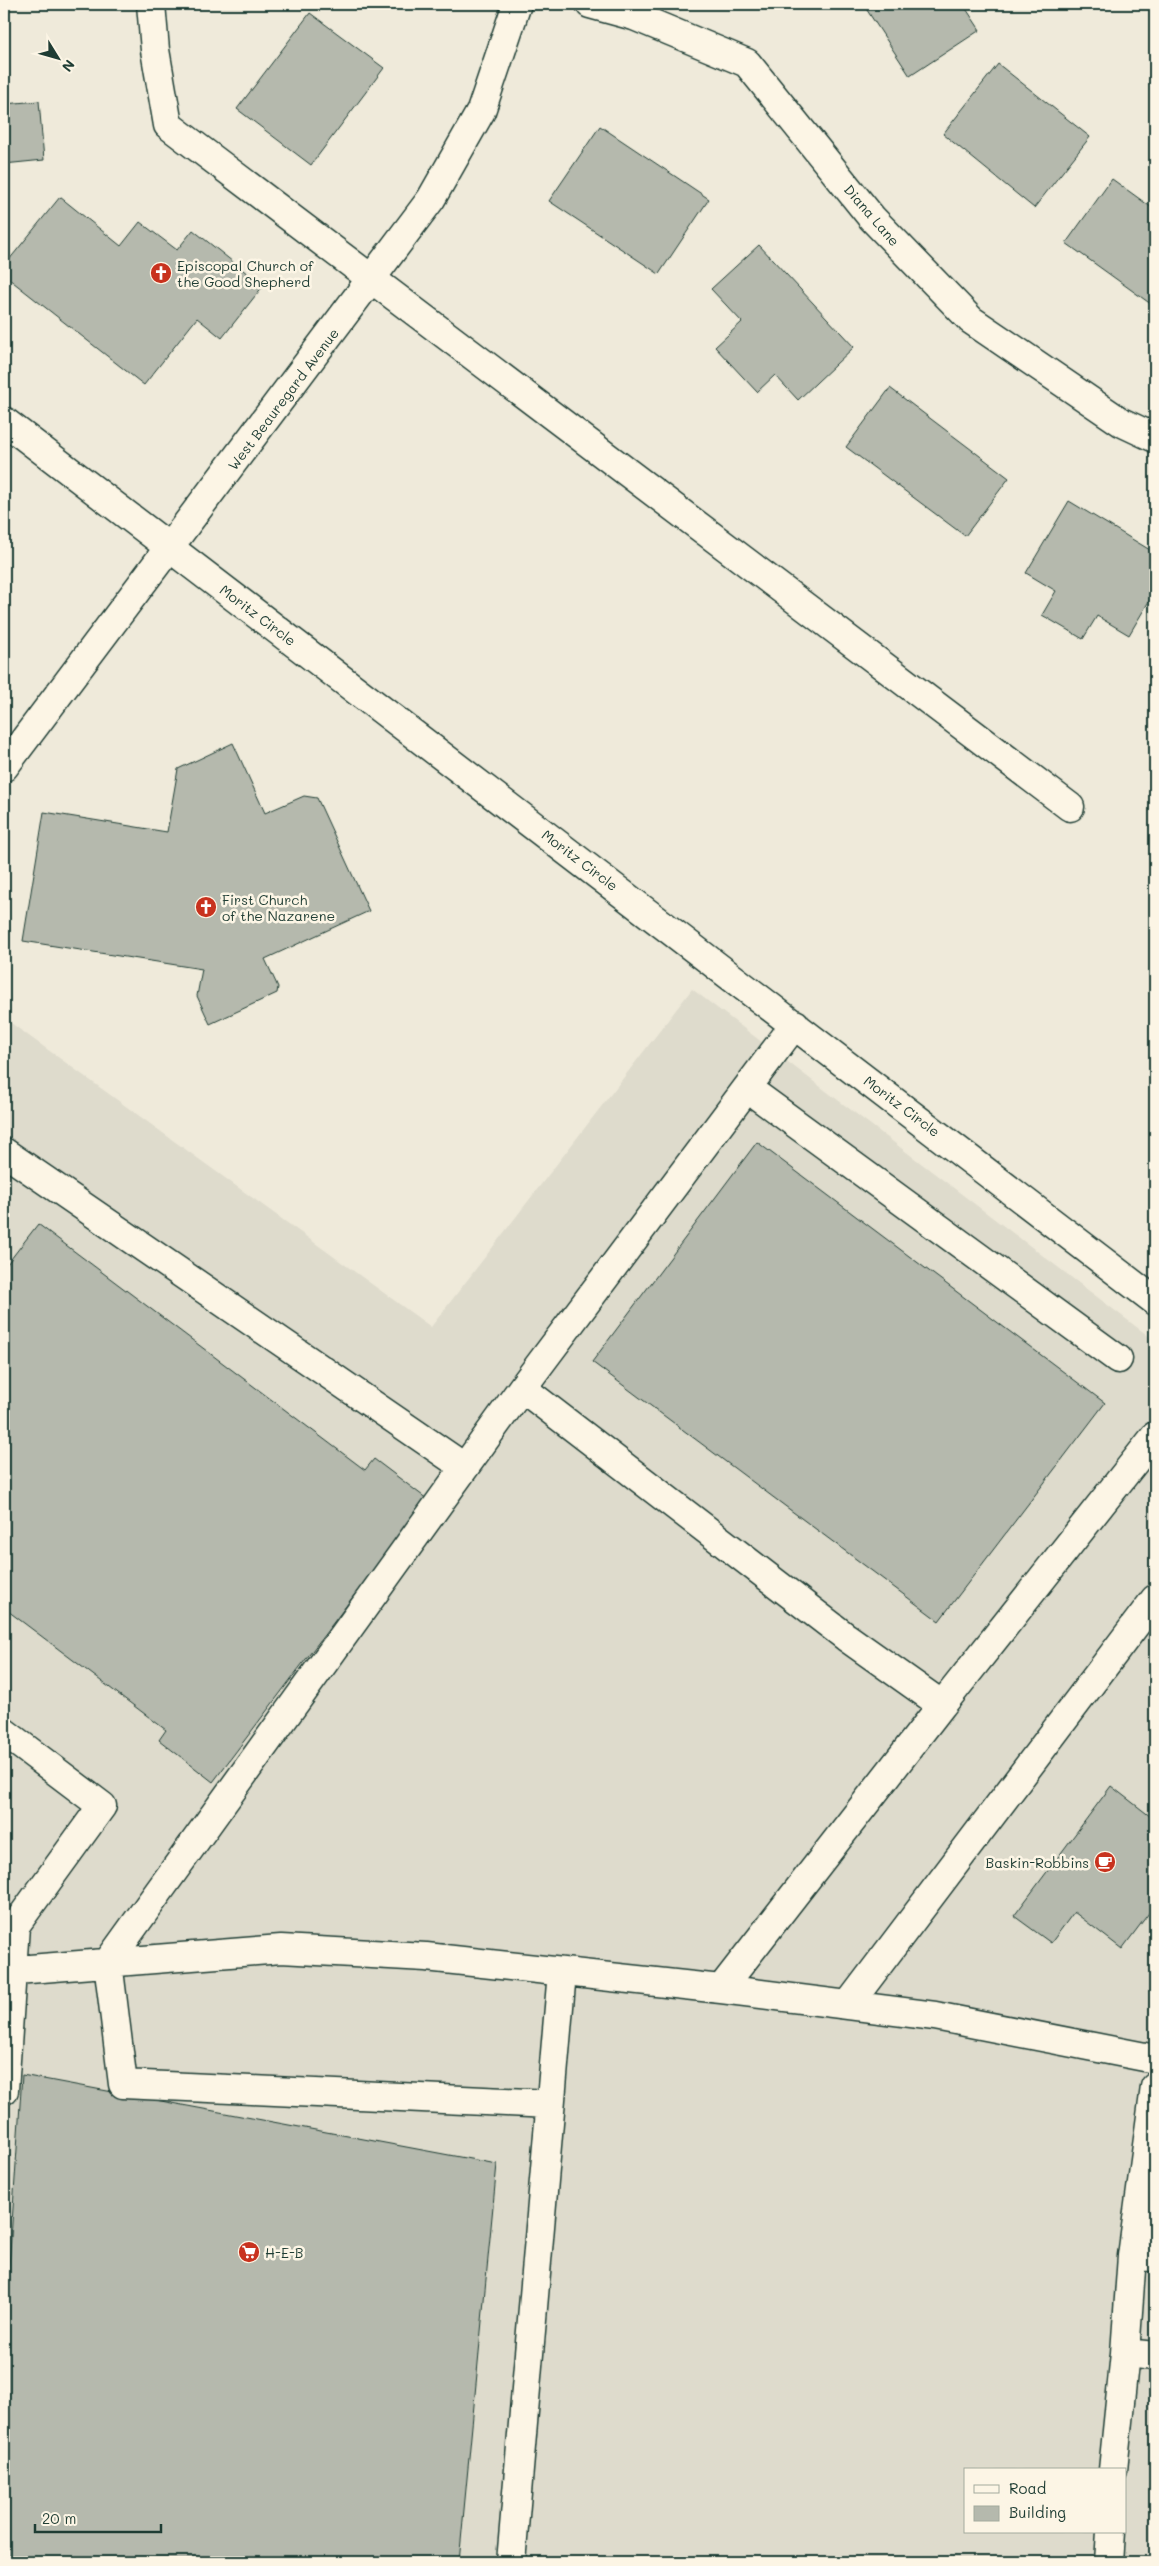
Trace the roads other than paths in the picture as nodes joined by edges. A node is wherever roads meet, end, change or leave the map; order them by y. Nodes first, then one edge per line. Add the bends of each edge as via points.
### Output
1 (151, 4) edge
2 (516, 4) edge
3 (590, 4) edge
4 (372, 280) junction
5 (4, 421) edge
6 (1155, 438) edge
7 (170, 549) junction
8 (4, 767) edge
9 (1070, 807) dead end
10 (795, 1024) junction
11 (747, 1088) junction
12 (4, 1152) edge
13 (1155, 1300) edge
14 (1118, 1359) dead end
15 (522, 1388) junction
16 (1155, 1436) edge
17 (464, 1467) junction
18 (1155, 1599) edge
19 (942, 1705) junction
20 (4, 1732) edge
21 (108, 1962) junction
22 (7, 1971) edge
23 (562, 1972) junction
24 (722, 1989) junction
25 (848, 2005) junction
26 (1155, 2059) edge
27 (1155, 2088) edge
28 (4, 2090) edge
29 (550, 2104) junction
30 (1148, 2191) edge
31 (1144, 2256) edge
32 (1125, 2353) junction
33 (1155, 2356) edge
34 (1113, 2468) edge
35 (1110, 2534) edge
36 (511, 2562) edge
37 (1110, 2562) edge

1 - 4 street via 168,125
2 - 4 street, West Beauregard Avenue via 480,111 431,199
3 - 6 street, Diana Lane via 634,16 748,63 872,218 971,320 1121,422
4 - 7 street, West Beauregard Avenue
4 - 9 street
5 - 7 street, Moritz Circle
7 - 8 street, West Beauregard Avenue
7 - 10 street, Moritz Circle
10 - 11 street
10 - 13 street, Moritz Circle
11 - 14 street
11 - 15 street
12 - 17 street
15 - 17 street
15 - 19 street via 846,1637
16 - 19 street
17 - 21 street
18 - 25 street
19 - 24 street
20 - 22 street via 102,1806 15,1926
21 - 22 street
21 - 23 street via 281,1949 426,1957
21 - 29 street via 123,2084
22 - 28 street
23 - 24 street
23 - 29 street
24 - 25 street
25 - 26 street via 935,2016
27 - 30 street
29 - 36 street
30 - 31 street
31 - 32 street
32 - 33 street
32 - 34 street
35 - 37 street

